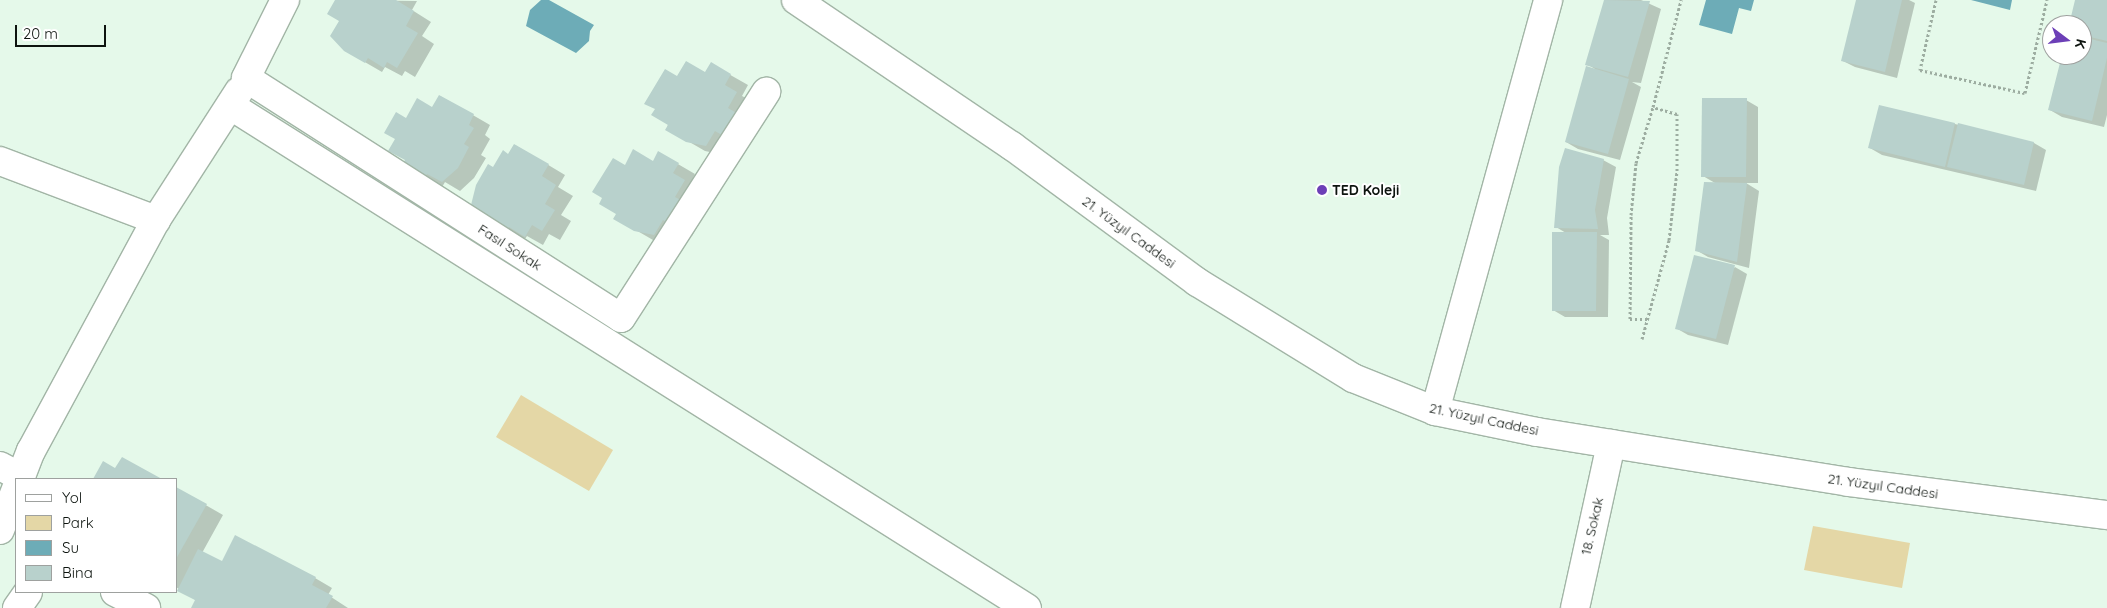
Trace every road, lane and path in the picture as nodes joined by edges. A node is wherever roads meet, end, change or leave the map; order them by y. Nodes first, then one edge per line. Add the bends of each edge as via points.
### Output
1 (285, 0) edge
2 (796, 0) edge
3 (1548, 0) edge
4 (1680, 0) edge
5 (1936, 0) edge
6 (2047, 0) edge
7 (246, 78) junction
8 (766, 92) dead end
9 (231, 106) junction
10 (1653, 107) junction
11 (0, 161) edge
12 (156, 220) junction
13 (1647, 319) junction
14 (1642, 339) dead end
15 (1435, 411) junction
16 (1611, 444) junction
17 (14, 478) edge
18 (2107, 515) edge
19 (0, 530) edge
20 (27, 593) edge
21 (117, 593) edge
22 (17, 608) edge
23 (146, 608) edge
24 (1027, 608) edge
25 (1575, 608) edge

1 - 7 street
2 - 15 street, 21. Yüzyıl Caddesi via 1012,146 1197,282 1353,378
3 - 15 street
4 - 10 path
5 - 6 path via 1920,70 2025,93
7 - 8 street, Fasıl Sokak via 621,318
7 - 9 street
9 - 12 street
9 - 24 street
10 - 13 path via 1636,163 1630,215 1630,319
10 - 13 path via 1677,114 1677,171 1669,240
11 - 12 street
12 - 17 street
13 - 14 path
15 - 16 street, 21. Yüzyıl Caddesi
16 - 18 street, 21. Yüzyıl Caddesi via 1848,482
16 - 25 street, 18. Sokak
17 - 19 street
20 - 22 street
21 - 23 street

